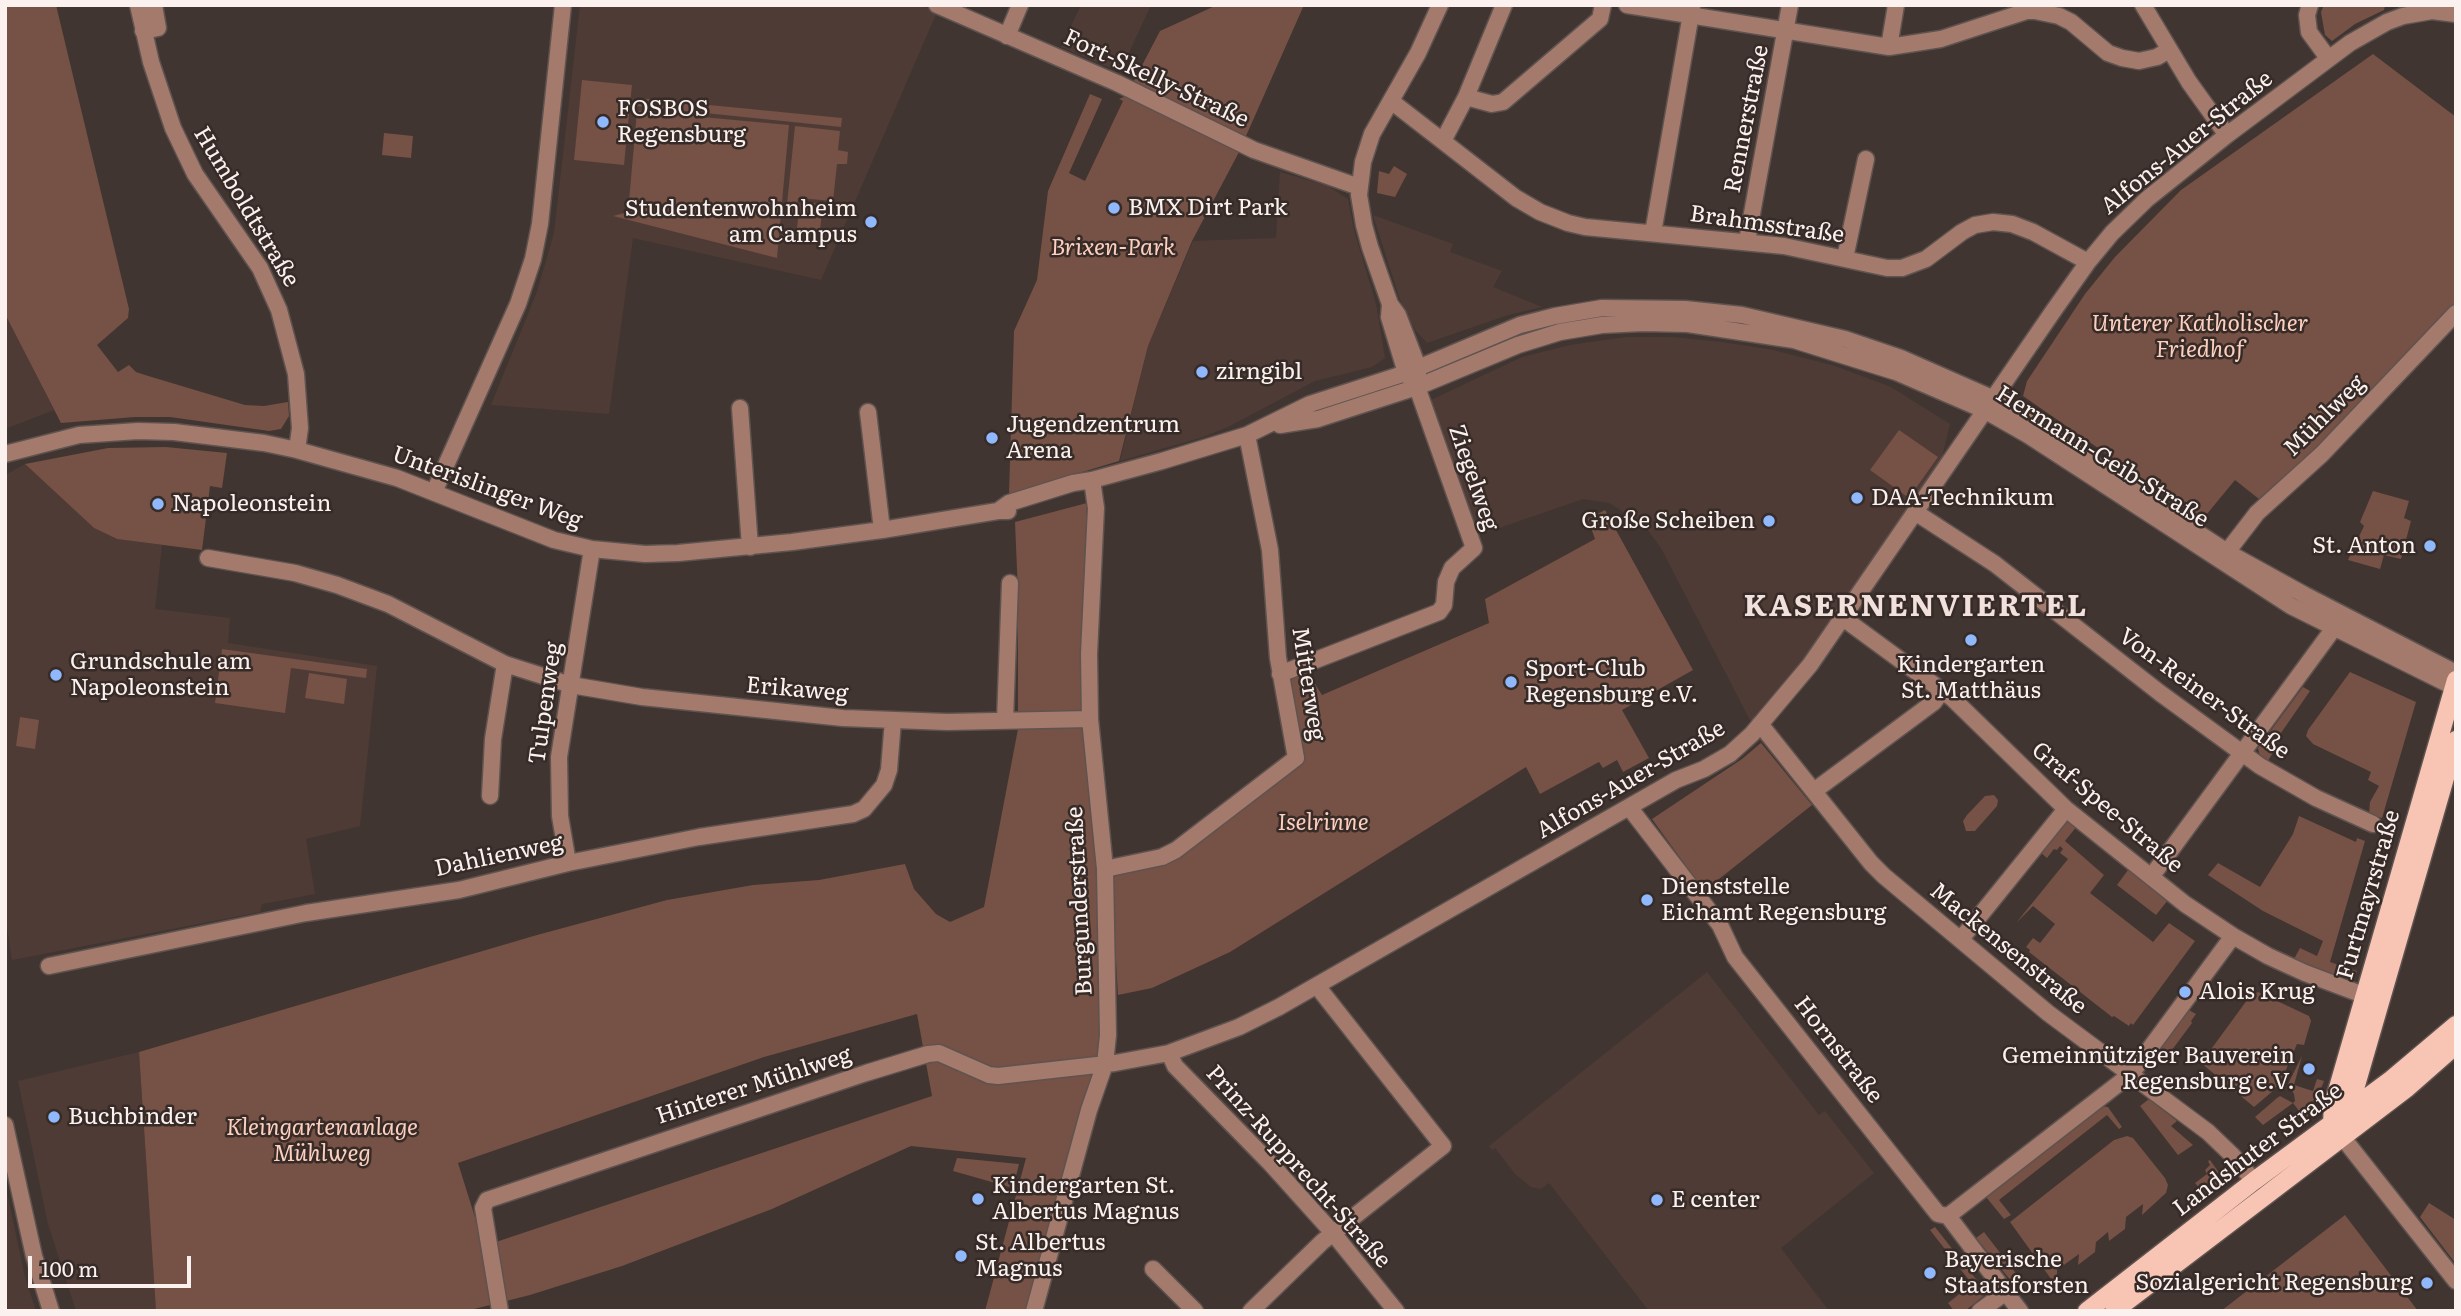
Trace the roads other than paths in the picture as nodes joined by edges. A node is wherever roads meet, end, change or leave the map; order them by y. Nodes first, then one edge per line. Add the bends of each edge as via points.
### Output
1 (138, 5) edge
2 (154, 5) edge
3 (563, 5) edge
4 (937, 5) edge
5 (1020, 5) edge
6 (1440, 5) edge
7 (1504, 5) edge
8 (1603, 5) edge
9 (1627, 5) edge
10 (1790, 5) edge
11 (1896, 5) edge
12 (2143, 5) edge
13 (2310, 5) edge
14 (2027, 8) edge
15 (1691, 10) edge
16 (2454, 11) edge
17 (1787, 30) junction
18 (143, 31) junction
19 (1007, 36) junction
20 (1889, 47) junction
21 (2169, 51) junction
22 (2328, 58) junction
23 (1466, 97) junction
24 (1391, 101) junction
25 (2227, 135) junction
26 (1443, 141) junction
27 (1866, 159) dead end
28 (1359, 187) junction
29 (1653, 233) junction
30 (1747, 241) junction
31 (1845, 258) junction
32 (2088, 262) junction
33 (2456, 313) edge
34 (1412, 370) junction
35 (1417, 387) junction
36 (1988, 404) junction
37 (740, 408) dead end
38 (867, 412) dead end
39 (1267, 426) junction
40 (1247, 435) junction
41 (297, 450) junction
42 (5, 454) edge
43 (1092, 480) junction
44 (434, 492) junction
45 (1915, 512) junction
46 (881, 530) junction
47 (750, 547) junction
48 (592, 549) junction
49 (2227, 552) junction
50 (208, 558) dead end
51 (1010, 583) dead end
52 (1843, 618) junction
53 (2334, 628) junction
54 (505, 664) junction
55 (1280, 674) junction
56 (2455, 682) edge
57 (571, 685) junction
58 (1942, 691) junction
59 (1090, 719) junction
60 (893, 720) junction
61 (1005, 721) junction
62 (1760, 724) junction
63 (2456, 740) edge
64 (2241, 752) junction
65 (1814, 791) junction
66 (490, 796) dead end
67 (1629, 807) junction
68 (2066, 809) junction
69 (2373, 824) dead end
70 (568, 863) junction
71 (1105, 869) junction
72 (2151, 877) junction
73 (2233, 936) junction
74 (1961, 939) junction
75 (49, 966) dead end
76 (1317, 986) junction
77 (2366, 996) junction
78 (2456, 1026) edge
79 (2456, 1045) edge
80 (1169, 1053) junction
81 (2364, 1053) junction
82 (1105, 1064) junction
83 (2131, 1074) junction
84 (2392, 1079) junction
85 (2349, 1111) junction
86 (5, 1125) edge
87 (2337, 1130) junction
88 (2255, 1181) junction
89 (1948, 1216) junction
90 (1333, 1233) junction
91 (1153, 1269) dead end
92 (2456, 1281) edge
93 (2006, 1292) junction
94 (51, 1311) edge
95 (500, 1311) edge
96 (1034, 1311) edge
97 (1195, 1311) edge
98 (1251, 1311) edge
99 (1396, 1311) edge
100 (1980, 1311) edge
101 (2020, 1311) edge
102 (2087, 1311) edge
103 (2114, 1311) edge

1 - 18 street, Humboldtstraße
2 - 18 street via 158,28
3 - 44 street via 533,258
4 - 19 street, Fort-Skelly-Straße
5 - 19 street
6 - 24 street
7 - 23 street
8 - 23 street via 1600,19 1503,102
9 - 15 street
10 - 17 street, Rennerstraße
11 - 20 street
12 - 21 street
13 - 22 street via 2309,32
14 - 20 street via 1941,39
14 - 21 street via 2071,22 2108,53 2122,58 2139,61
15 - 17 street
15 - 29 street
16 - 22 street, Alfons-Auer-Straße via 2417,13 2387,22
17 - 20 street
17 - 30 street, Rennerstraße
18 - 41 street, Humboldtstraße via 173,128 195,173 260,268 279,310 296,374
19 - 28 street, Fort-Skelly-Straße via 1254,150
21 - 25 street
22 - 25 street, Alfons-Auer-Straße
23 - 26 street
24 - 26 street, Brahmsstraße
24 - 28 street via 1367,147
25 - 32 street, Alfons-Auer-Straße via 2147,199
26 - 29 street, Brahmsstraße via 1516,198 1554,219 1585,227
27 - 31 street
28 - 34 street via 1364,225 1390,304 1389,317
29 - 30 street, Brahmsstraße
30 - 31 street, Brahmsstraße
31 - 32 street, Brahmsstraße via 1902,268 1926,259 1975,225 1993,222 2033,232
32 - 36 street, Alfons-Auer-Straße
33 - 49 street, Mühlweg via 2322,454 2263,506
34 - 35 street
34 - 36 street, Hermann-Geib-Straße via 1520,325 1555,316 1602,308 1685,309 1742,315 1845,339 1911,362
34 - 39 street, Hermann-Geib-Straße via 1310,404
35 - 36 street, Hermann-Geib-Straße via 1560,332 1602,325 1688,324 1794,340
35 - 39 street, Hermann-Geib-Straße via 1318,419
35 - 55 street, Ziegelweg via 1474,548 1452,569 1439,612
36 - 45 street, Alfons-Auer-Straße
36 - 49 street, Hermann-Geib-Straße
36 - 53 street, Hermann-Geib-Straße via 2028,435 2291,606
37 - 47 street
38 - 46 street
39 - 40 street, Hermann-Geib-Straße
40 - 43 street, Hermann-Geib-Straße
40 - 55 street, Mitterweg via 1272,567
41 - 42 street, Unterislinger Weg via 225,437 138,431 79,435
41 - 44 street, Unterislinger Weg
43 - 46 street, Unterislinger Weg via 1075,492 1012,511
43 - 59 street, Burgunderstraße via 1096,508
44 - 48 street, Unterislinger Weg via 531,533
45 - 52 street, Alfons-Auer-Straße
45 - 64 street, Von-Reiner-Straße via 1995,564
46 - 47 street, Unterislinger Weg
47 - 48 street, Unterislinger Weg via 665,554
48 - 57 street, Tulpenweg
49 - 56 street, Hermann-Geib-Straße
50 - 54 street, Erikaweg via 295,573 365,594
51 - 61 street
52 - 58 street, Graf-Spee-Straße
52 - 62 street, Alfons-Auer-Straße
53 - 56 street, Hermann-Geib-Straße
53 - 64 street
54 - 57 street, Erikaweg
54 - 66 street
55 - 71 street, Mitterweg via 1296,758 1175,850
56 - 77 main road, Furtmayrstraße
57 - 60 street, Erikaweg via 704,704
57 - 70 street, Tulpenweg via 558,784
58 - 65 street via 1934,702
58 - 68 street, Graf-Spee-Straße
59 - 61 street, Erikaweg
59 - 71 street, Burgunderstraße
60 - 61 street, Erikaweg
60 - 70 street, Dahlienweg via 884,785 864,809 853,814
62 - 65 street, Mackensenstraße
62 - 67 street, Alfons-Auer-Straße via 1742,745 1719,761
63 - 81 main road, Furtmayrstraße
64 - 69 street, Von-Reiner-Straße via 2316,798
64 - 72 street
65 - 74 street, Mackensenstraße via 1871,863
67 - 76 street, Alfons-Auer-Straße
67 - 89 street, Hornstraße via 1720,925 1735,957 1938,1214
68 - 72 street, Graf-Spee-Straße
68 - 74 street
70 - 75 street, Dahlienweg via 469,888 306,913
71 - 82 street, Burgunderstraße via 1109,1011
72 - 73 street, Graf-Spee-Straße
73 - 77 street, Graf-Spee-Straße via 2305,973
73 - 83 street
74 - 83 street, Mackensenstraße
76 - 80 street, Alfons-Auer-Straße via 1239,1027
76 - 90 street via 1443,1146
77 - 87 main road, Furtmayrstraße via 2333,1105
78 - 84 main road, Landshuter Straße
79 - 87 main road, Landshuter Straße via 2407,1088
80 - 82 street, Alfons-Auer-Straße
80 - 90 street, Prinz-Rupprecht-Straße via 1175,1066
81 - 84 main road via 2377,1074
81 - 85 main road, Furtmayrstraße
82 - 95 street, Hinterer Mühlweg via 998,1076 928,1054 487,1200 483,1208
82 - 96 street, Burgunderstraße
83 - 88 street, Mackensenstraße via 2208,1132
83 - 89 street
84 - 85 main road, Landshuter Straße
85 - 87 main road, Furtmayrstraße
86 - 94 street via 37,1269
87 - 88 main road, Landshuter Straße
87 - 92 street
87 - 103 main road, Landshuter Straße
88 - 102 main road, Landshuter Straße
89 - 93 street, Hornstraße
90 - 98 street
90 - 99 street, Prinz-Rupprecht-Straße
91 - 97 street
93 - 100 street
93 - 101 street, Hornstraße

